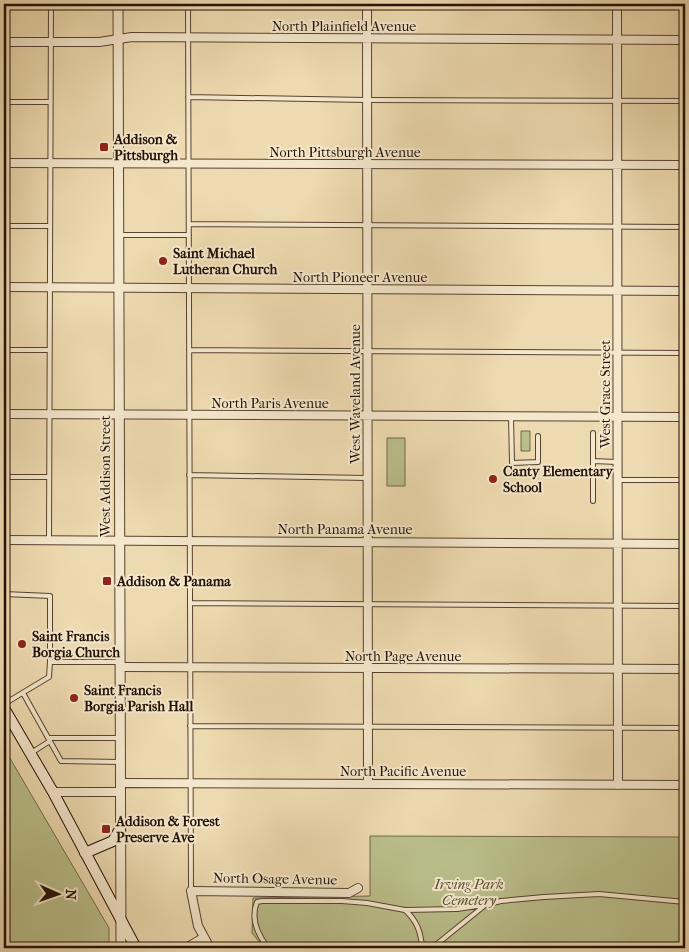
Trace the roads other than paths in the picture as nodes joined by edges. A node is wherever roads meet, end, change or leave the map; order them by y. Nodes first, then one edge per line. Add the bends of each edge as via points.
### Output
1 (51, 4) edge
2 (118, 4) edge
3 (188, 4) edge
4 (367, 4) edge
5 (617, 4) edge
6 (188, 37) junction
7 (367, 38) junction
8 (118, 39) junction
9 (617, 40) junction
10 (685, 40) edge
11 (4, 42) edge
12 (51, 42) junction
13 (188, 97) junction
14 (367, 100) junction
15 (617, 101) junction
16 (685, 101) edge
17 (4, 102) edge
18 (50, 102) junction
19 (4, 163) edge
20 (50, 163) junction
21 (118, 163) junction
22 (188, 163) junction
23 (367, 164) junction
24 (617, 165) junction
25 (685, 165) edge
26 (189, 224) junction
27 (368, 225) junction
28 (4, 226) edge
29 (50, 226) junction
30 (617, 227) junction
31 (685, 227) edge
32 (118, 235) junction
33 (188, 235) junction
34 (4, 287) edge
35 (50, 288) junction
36 (118, 288) junction
37 (189, 289) junction
38 (368, 290) junction
39 (617, 291) junction
40 (685, 292) edge
41 (4, 350) edge
42 (49, 350) junction
43 (189, 350) junction
44 (368, 350) junction
45 (617, 352) junction
46 (685, 352) edge
47 (4, 414) edge
48 (49, 414) junction
49 (119, 414) junction
50 (189, 415) junction
51 (368, 416) junction
52 (511, 416) junction
53 (617, 417) junction
54 (685, 417) edge
55 (593, 433) dead end
56 (538, 436) dead end
57 (593, 460) junction
58 (617, 462) junction
59 (189, 476) junction
60 (4, 477) edge
61 (49, 477) junction
62 (368, 478) junction
63 (617, 480) junction
64 (685, 480) edge
65 (593, 501) dead end
66 (4, 540) edge
67 (49, 540) junction
68 (119, 540) junction
69 (190, 541) junction
70 (368, 542) junction
71 (617, 543) junction
72 (685, 544) edge
73 (4, 594) edge
74 (190, 603) junction
75 (368, 603) junction
76 (618, 606) junction
77 (685, 606) edge
78 (50, 662) junction
79 (120, 664) junction
80 (190, 667) junction
81 (368, 668) junction
82 (618, 669) junction
83 (685, 669) edge
84 (23, 693) junction
85 (4, 710) edge
86 (190, 726) junction
87 (368, 726) junction
88 (618, 728) junction
89 (685, 728) edge
90 (120, 738) junction
91 (49, 740) junction
92 (30, 753) junction
93 (120, 762) junction
94 (190, 783) junction
95 (368, 784) junction
96 (618, 785) junction
97 (685, 785) edge
98 (120, 787) junction
99 (52, 792) junction
100 (120, 829) junction
101 (85, 853) junction
102 (358, 888) dead end
103 (191, 891) junction
104 (680, 901) junction
105 (685, 902) edge
106 (484, 906) junction
107 (685, 906) edge
108 (405, 910) junction
109 (122, 923) junction
110 (203, 938) junction
111 (121, 948) edge
112 (136, 948) edge
113 (186, 948) edge
114 (210, 948) edge
115 (268, 948) edge
116 (422, 948) edge
117 (432, 948) edge

1 - 12 lane
2 - 8 street, West Addison Street
3 - 6 lane
4 - 7 street, West Waveland Avenue
5 - 9 street, West Grace Street
6 - 7 street, North Plainfield Avenue
6 - 8 street, North Plainfield Avenue
6 - 13 lane
7 - 9 street, North Plainfield Avenue
7 - 14 street, West Waveland Avenue
8 - 12 street, North Plainfield Avenue
8 - 21 street, West Addison Street
9 - 10 street, North Plainfield Avenue
9 - 15 street, West Grace Street
11 - 12 street, North Plainfield Avenue
12 - 18 lane
13 - 14 lane
13 - 22 lane
14 - 15 lane
14 - 23 street, West Waveland Avenue
15 - 16 lane
15 - 24 street, West Grace Street
17 - 18 lane
18 - 20 lane
19 - 20 street, North Pittsburgh Avenue
20 - 21 street, North Pittsburgh Avenue
20 - 29 lane
21 - 22 street, North Pittsburgh Avenue
21 - 32 street, West Addison Street
22 - 23 street, North Pittsburgh Avenue
22 - 26 lane
23 - 24 street, North Pittsburgh Avenue
23 - 27 street, West Waveland Avenue
24 - 25 street, North Pittsburgh Avenue
24 - 30 street, West Grace Street
26 - 27 lane
26 - 33 lane
27 - 30 lane
27 - 38 street, West Waveland Avenue
28 - 29 lane
29 - 35 lane
30 - 31 lane
30 - 39 street, West Grace Street
32 - 33 lane
32 - 36 street, West Addison Street
33 - 37 lane
34 - 35 street, North Pioneer Avenue
35 - 36 street, North Pioneer Avenue
35 - 42 lane
36 - 37 street, North Pioneer Avenue
36 - 49 street, West Addison Street
37 - 38 street, North Pioneer Avenue
37 - 43 lane
38 - 39 street, North Pioneer Avenue
38 - 44 street, West Waveland Avenue
39 - 40 street, North Pioneer Avenue
39 - 45 street, West Grace Street
41 - 42 lane
42 - 48 lane
43 - 44 lane
43 - 50 lane
44 - 45 lane
44 - 51 street, West Waveland Avenue
45 - 46 lane
45 - 53 street, West Grace Street
47 - 48 street, North Paris Avenue
48 - 49 street, North Paris Avenue
48 - 61 lane
49 - 50 street, North Paris Avenue
49 - 68 street, West Addison Street
50 - 51 street, North Paris Avenue
50 - 59 lane
51 - 52 street, North Paris Avenue
51 - 62 street, West Waveland Avenue
52 - 53 street, North Paris Avenue
52 - 56 lane via 512,462 538,462
53 - 54 street, North Paris Avenue
53 - 58 street, West Grace Street
55 - 57 lane
57 - 58 lane
57 - 65 lane
58 - 63 street, West Grace Street
59 - 62 lane
59 - 69 lane
60 - 61 lane
61 - 67 lane
62 - 70 street, West Waveland Avenue
63 - 64 lane
63 - 71 street, West Grace Street
66 - 67 street, North Panama Avenue
67 - 68 street, North Panama Avenue
68 - 69 street, North Panama Avenue
68 - 79 street, West Addison Street
69 - 70 street, North Panama Avenue
69 - 74 lane
70 - 71 street, North Panama Avenue
70 - 75 street, West Waveland Avenue
71 - 72 street, North Panama Avenue
71 - 76 street, West Grace Street
73 - 78 lane via 50,596
74 - 75 lane
74 - 80 lane
75 - 76 lane
75 - 81 street, West Waveland Avenue
76 - 77 lane
76 - 82 street, West Grace Street
78 - 79 lane
78 - 84 lane via 50,677
79 - 80 street, North Page Avenue
79 - 90 street, West Addison Street
80 - 81 street, North Page Avenue
80 - 86 lane
81 - 82 street, North Page Avenue
81 - 87 street, West Waveland Avenue
82 - 83 street, North Page Avenue
82 - 88 street, West Grace Street
84 - 85 lane
84 - 91 lane
85 - 92 main road
86 - 87 lane
86 - 94 lane
87 - 88 lane
87 - 95 street, West Waveland Avenue
88 - 89 lane
88 - 96 street, West Grace Street
90 - 91 lane
90 - 93 street, West Addison Street
91 - 92 lane
91 - 93 lane via 61,761
92 - 99 main road
93 - 98 street, West Addison Street
94 - 95 street, North Pacific Avenue
94 - 98 street, North Pacific Avenue
94 - 103 lane
95 - 96 street, North Pacific Avenue
96 - 97 street, North Pacific Avenue
98 - 99 street, North Pacific Avenue
98 - 100 street, West Addison Street
99 - 101 main road
100 - 101 main road via 113,842
100 - 109 street, West Addison Street
101 - 109 main road
102 - 103 street, North Osage Avenue via 348,892
103 - 110 street via 196,921
104 - 105 lane
104 - 106 lane via 599,894 501,901
104 - 107 lane
106 - 108 lane
106 - 117 lane
108 - 115 lane via 342,900 257,902 255,925
108 - 116 lane via 420,931
109 - 111 street, West Addison Street
109 - 112 main road
110 - 113 street
110 - 114 street

